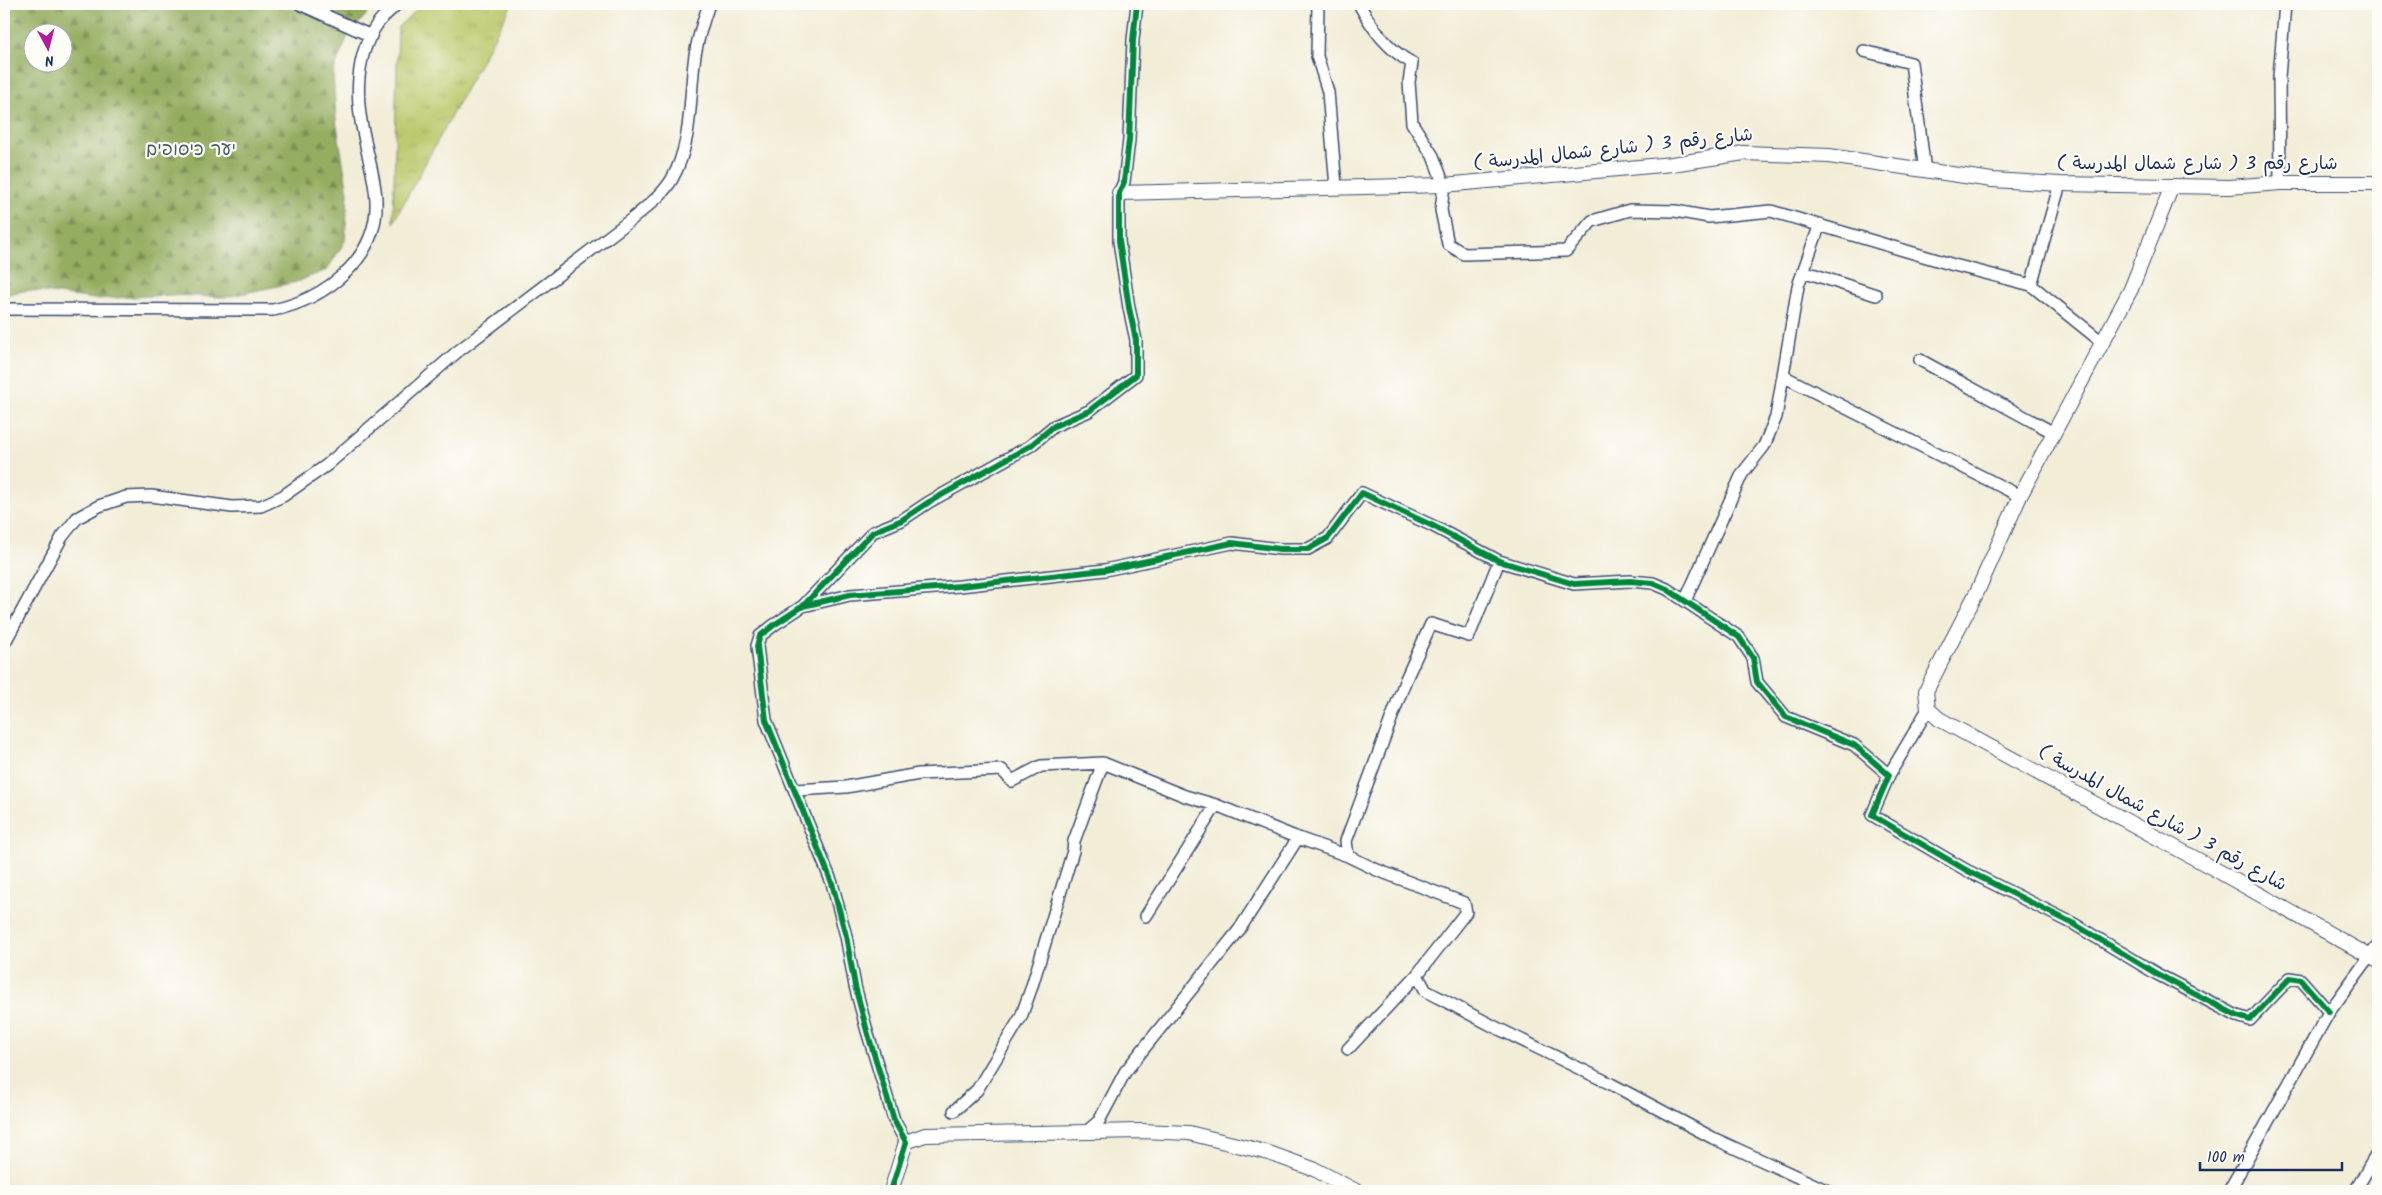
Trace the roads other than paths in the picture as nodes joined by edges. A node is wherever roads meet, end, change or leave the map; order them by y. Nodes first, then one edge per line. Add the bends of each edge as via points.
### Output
1 (300, 4) edge
2 (397, 4) edge
3 (709, 4) edge
4 (1137, 4) edge
5 (1318, 4) edge
6 (1359, 4) edge
7 (2284, 4) edge
8 (371, 36) junction
9 (1864, 51) dead end
10 (1925, 171) junction
11 (2280, 183) junction
12 (2378, 183) edge
13 (2060, 184) junction
14 (1444, 185) junction
15 (2172, 186) junction
16 (1336, 187) junction
17 (1119, 193) junction
18 (1820, 224) junction
19 (1803, 271) junction
20 (2030, 285) junction
21 (1876, 295) dead end
22 (4, 309) edge
23 (2102, 342) junction
24 (1920, 360) dead end
25 (1783, 376) junction
26 (2054, 433) junction
27 (2020, 496) junction
28 (1499, 561) junction
29 (1685, 601) junction
30 (803, 606) junction
31 (4, 644) edge
32 (1928, 708) junction
33 (1104, 763) junction
34 (1889, 775) junction
35 (795, 790) junction
36 (1216, 804) junction
37 (1298, 838) junction
38 (1348, 856) junction
39 (1146, 916) dead end
40 (2376, 954) edge
41 (1417, 975) junction
42 (2329, 1012) junction
43 (1348, 1049) dead end
44 (954, 1111) dead end
45 (1086, 1132) junction
46 (906, 1142) junction
47 (2378, 1152) edge
48 (891, 1191) edge
49 (1356, 1191) edge
50 (1828, 1191) edge
51 (2228, 1191) edge
52 (2355, 1191) edge

1 - 8 street
2 - 8 street via 379,21
3 - 31 street via 696,55 683,150 672,178 659,196 457,352 326,465 283,496 261,506 232,507 151,496 126,497 77,518 62,537
4 - 17 street via 1129,140 1124,182
5 - 16 street via 1317,56 1328,92
6 - 14 street via 1383,41 1412,63 1409,82 1412,123 1433,156
7 - 11 street via 2279,77
8 - 22 street via 361,67 358,106 374,180 375,219 357,258 334,283 310,299 273,310
9 - 10 street via 1911,63
10 - 13 street, شارع رقم 3 ( شارع شمال المدرسة ) via 1992,180
10 - 14 street, شارع رقم 3 ( شارع شمال المدرسة ) via 1829,156 1744,153 1663,165
11 - 12 street, شارع رقم 3 ( شارع شمال المدرسة )
11 - 15 street, شارع رقم 3 ( شارع شمال المدرسة ) via 2230,187
13 - 15 street, شارع رقم 3 ( شارع شمال المدرسة )
13 - 20 street
14 - 16 street, شارع رقم 3 ( شارع شمال المدرسة )
14 - 18 street via 1441,210 1448,244 1464,254 1566,252 1592,221 1630,210 1709,217 1771,211
15 - 23 street via 2131,289
16 - 17 street, شارع رقم 3 ( شارع شمال المدرسة )
17 - 30 street via 1120,240 1136,340 1136,375 1089,411 1054,426 1030,446 902,520 873,532
18 - 19 street
18 - 20 street
19 - 21 street
19 - 25 street
20 - 23 street
23 - 26 street
24 - 26 street
25 - 27 street
25 - 29 street via 1776,417 1764,446 1742,474
26 - 27 street
27 - 32 street via 1977,592 1926,691
28 - 29 street via 1574,584 1653,583 1667,588
28 - 30 street via 1362,493 1328,538 1308,549 1232,543 1105,570 850,594
28 - 38 street via 1469,636 1431,624 1406,679 1349,832 1346,841
29 - 34 street via 1739,638 1753,658 1757,682 1786,717 1854,745
30 - 35 street via 760,636 757,646 766,720
32 - 34 street
32 - 40 street, شارع رقم 3 ( شارع شمال المدرسة ) via 1939,720
33 - 35 street via 1040,766 1012,781 1002,770 919,774 846,787
33 - 36 street via 1185,796
33 - 44 street via 1074,841 1021,1017 977,1090
34 - 42 street via 1872,815 1966,870 2074,924 2158,974 2250,1020 2290,978 2301,980
35 - 46 street via 832,883 867,1031 894,1120
36 - 37 street
36 - 39 street
37 - 38 street
37 - 45 street via 1239,930 1126,1072 1099,1121
38 - 41 street via 1464,903 1466,912
40 - 42 street
41 - 43 street
41 - 50 street via 1426,991 1713,1138
42 - 51 street
45 - 46 street via 925,1135
45 - 49 street via 1189,1133 1223,1140 1316,1170
46 - 48 street
47 - 52 street

